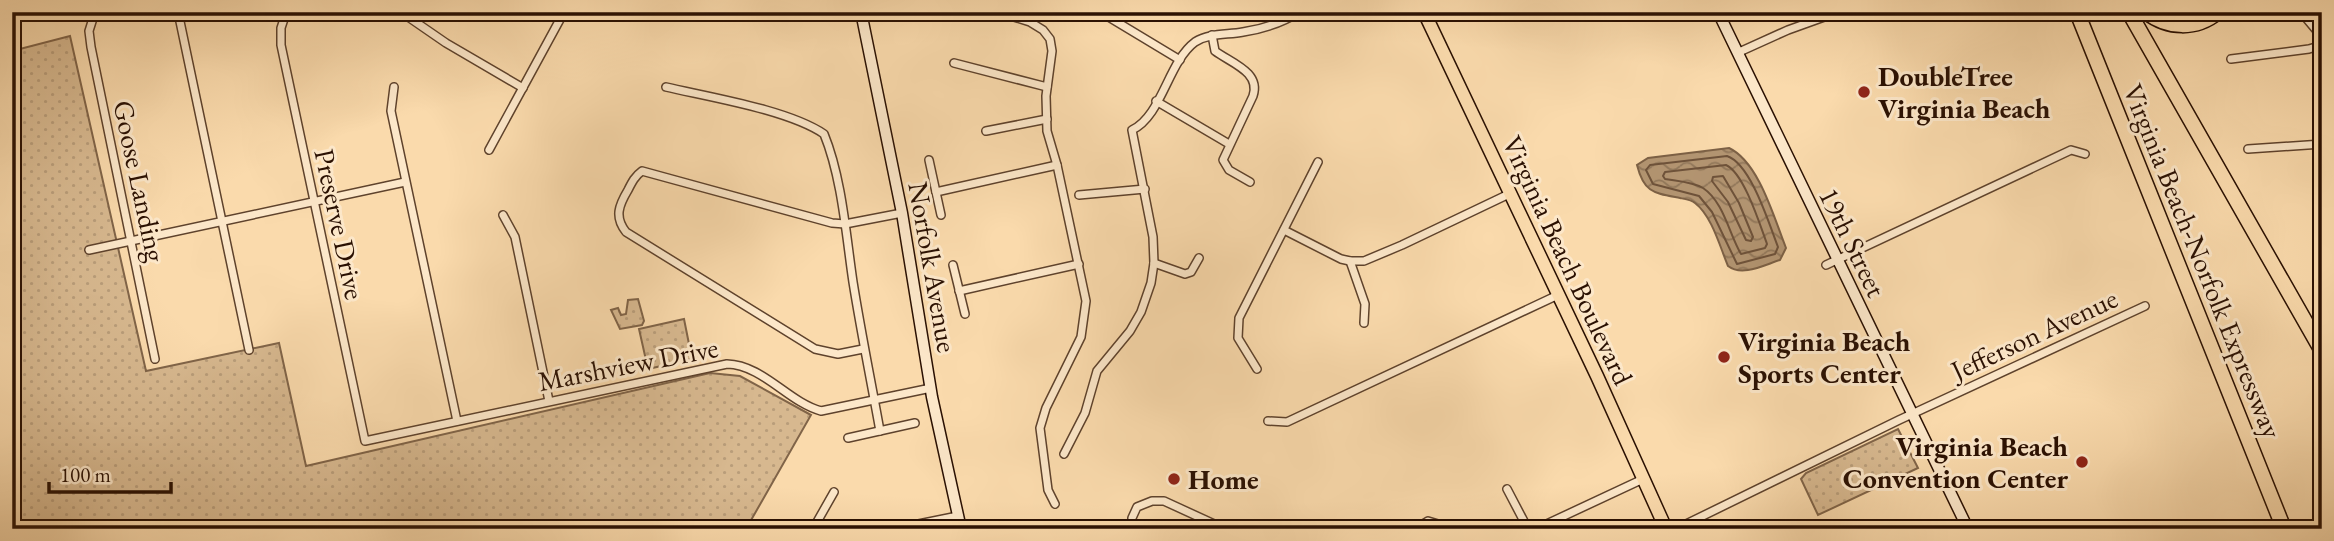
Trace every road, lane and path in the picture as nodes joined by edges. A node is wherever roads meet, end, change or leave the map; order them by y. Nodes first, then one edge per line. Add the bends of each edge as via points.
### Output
1 (95, 12) edge
2 (178, 12) edge
3 (401, 12) edge
4 (564, 12) edge
5 (861, 12) edge
6 (998, 12) edge
7 (1104, 12) edge
8 (1299, 12) edge
9 (1424, 12) edge
10 (1718, 12) edge
11 (1838, 12) edge
12 (2077, 12) edge
13 (2129, 12) edge
14 (2146, 12) edge
15 (2218, 12) edge
16 (2301, 12) edge
17 (285, 16) dead end
18 (1212, 35) junction
19 (2322, 37) edge
20 (2322, 45) edge
21 (1737, 53) junction
22 (2231, 59) dead end
23 (1180, 60) junction
24 (954, 63) dead end
25 (394, 87) dead end
26 (666, 87) dead end
27 (1047, 87) junction
28 (523, 88) junction
29 (1156, 101) junction
30 (1046, 119) junction
31 (986, 131) dead end
32 (1229, 144) junction
33 (2322, 144) edge
34 (2248, 149) dead end
35 (489, 150) dead end
36 (2085, 155) dead end
37 (929, 160) dead end
38 (1318, 162) dead end
39 (1057, 165) junction
40 (405, 182) junction
41 (1250, 182) dead end
42 (1145, 189) junction
43 (936, 192) junction
44 (1508, 194) junction
45 (1079, 195) dead end
46 (314, 202) junction
47 (902, 213) junction
48 (503, 215) dead end
49 (941, 215) dead end
50 (222, 222) junction
51 (845, 224) junction
52 (1284, 230) junction
53 (131, 242) junction
54 (89, 250) dead end
55 (1199, 258) dead end
56 (1350, 261) junction
57 (1831, 262) junction
58 (1154, 263) junction
59 (1079, 264) junction
60 (953, 265) dead end
61 (959, 291) junction
62 (1558, 295) junction
63 (2145, 306) dead end
64 (965, 314) dead end
65 (1364, 323) dead end
66 (863, 349) junction
67 (249, 350) dead end
68 (2322, 351) edge
69 (155, 359) dead end
70 (1257, 369) dead end
71 (931, 388) junction
72 (874, 400) junction
73 (549, 401) junction
74 (1912, 414) junction
75 (457, 421) junction
76 (1268, 422) dead end
77 (915, 423) dead end
78 (880, 431) junction
79 (848, 438) dead end
80 (365, 441) joint
81 (1064, 454) dead end
82 (1643, 479) junction
83 (1507, 489) dead end
84 (834, 492) dead end
85 (1055, 504) dead end
86 (958, 516) junction
87 (903, 528) edge
88 (813, 529) edge
89 (894, 529) edge
90 (961, 529) edge
91 (1132, 529) edge
92 (1225, 529) edge
93 (1415, 529) edge
94 (1444, 529) edge
95 (1528, 529) edge
96 (1536, 529) edge
97 (1666, 529) edge
98 (1676, 529) edge
99 (1968, 529) edge
100 (2284, 529) edge

1 - 53 street, Goose Landing via 89,31 91,47
2 - 50 street
3 - 28 street
4 - 28 street
5 - 47 street, Norfolk Avenue
6 - 27 street via 1030,22 1050,39
7 - 23 street
8 - 18 street via 1258,29
9 - 44 main road, Virginia Beach Boulevard
10 - 21 street, 19th Street
11 - 21 street
12 - 100 highway, Virginia Beach-Norfolk Expressway
13 - 68 highway, Virginia Beach-Norfolk Expressway
14 - 15 highway via 2164,23 2185,26
16 - 19 street
17 - 46 street, Preserve Drive via 281,45
18 - 23 street via 1197,41
18 - 32 street via 1215,51 1250,74 1255,85
20 - 22 street
21 - 57 street, 19th Street
23 - 29 street
24 - 27 street
25 - 40 street via 391,111
26 - 51 street via 802,122 824,134
27 - 30 street
28 - 35 street
29 - 32 street
29 - 42 street via 1144,121 1132,130
30 - 31 street
30 - 39 street
32 - 41 street via 1225,165
33 - 34 street
36 - 57 street via 2071,150
37 - 43 street
38 - 52 street
39 - 43 street
39 - 59 street
40 - 46 street
40 - 75 street
42 - 45 street
42 - 58 street
43 - 49 street
44 - 56 street via 1402,245 1364,261
44 - 62 main road, Virginia Beach Boulevard
46 - 50 street
46 - 80 street, Preserve Drive
47 - 51 street
47 - 71 street, Norfolk Avenue
48 - 73 street via 515,237
50 - 53 street
50 - 67 street
51 - 66 street
51 - 66 street via 649,172 637,174 619,205 619,220 626,232 815,349 838,354
52 - 56 street
52 - 70 street via 1237,324 1238,338
53 - 54 street
53 - 69 street, Goose Landing
55 - 58 street via 1185,274
56 - 65 street via 1365,304
57 - 74 street, 19th Street
58 - 81 street via 1141,312 1097,371 1085,413
59 - 61 street
59 - 85 street via 1086,301 1081,337 1041,428 1048,490
60 - 61 street
61 - 64 street
62 - 76 street via 1287,422
62 - 82 main road, Virginia Beach Boulevard
63 - 74 street, Jefferson Avenue
66 - 72 street
71 - 72 street, Marshview Drive
71 - 86 street, Norfolk Avenue
72 - 73 street, Marshview Drive via 821,411 743,366 727,364
72 - 78 street
73 - 75 street, Marshview Drive
74 - 98 street, Jefferson Avenue
74 - 99 street, 19th Street
75 - 80 street, Marshview Drive
77 - 78 street
78 - 79 street
82 - 96 street
82 - 97 main road, Virginia Beach Boulevard
83 - 95 street
84 - 88 street
86 - 87 street
86 - 90 street, Norfolk Avenue
87 - 89 street
91 - 92 street via 1137,507 1164,501
93 - 94 street via 1428,521

